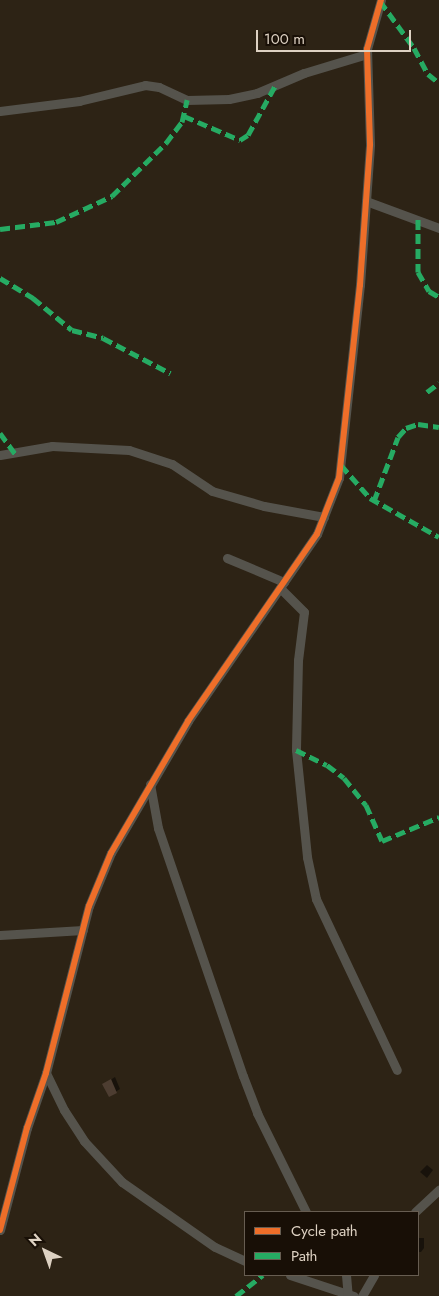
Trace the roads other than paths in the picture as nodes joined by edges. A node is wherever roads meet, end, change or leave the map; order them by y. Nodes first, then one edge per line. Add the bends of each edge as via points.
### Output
1 (381, 0) edge
2 (367, 54) junction
3 (0, 111) edge
4 (366, 201) junction
5 (439, 228) edge
6 (0, 455) edge
7 (324, 517) junction
8 (227, 558) dead end
9 (282, 585) junction
10 (150, 784) junction
11 (83, 930) junction
12 (0, 935) edge
13 (397, 1070) dead end
14 (46, 1073) junction
15 (439, 1190) edge
16 (306, 1211) edge
17 (416, 1211) edge
18 (0, 1230) edge
19 (244, 1260) edge
20 (293, 1276) edge
21 (346, 1276) edge
22 (373, 1276) edge
23 (350, 1296) edge
24 (362, 1296) edge

1 - 2 street
2 - 3 street via 229,100 187,100 159,87 145,85 79,101
2 - 4 street via 370,125
4 - 5 street
4 - 7 street via 339,478
6 - 7 street via 52,446 129,450 172,464 212,491 264,506
7 - 9 street
8 - 9 street
9 - 10 street via 188,720
9 - 13 street via 304,612 298,660 296,750 307,856 316,899
10 - 11 street via 111,853 97,884
10 - 16 street via 158,828 256,1112
11 - 12 street
11 - 14 street
14 - 18 street via 27,1128
14 - 19 street via 84,1141 122,1182 215,1247
15 - 17 street
20 - 23 street
21 - 23 street
22 - 24 street

